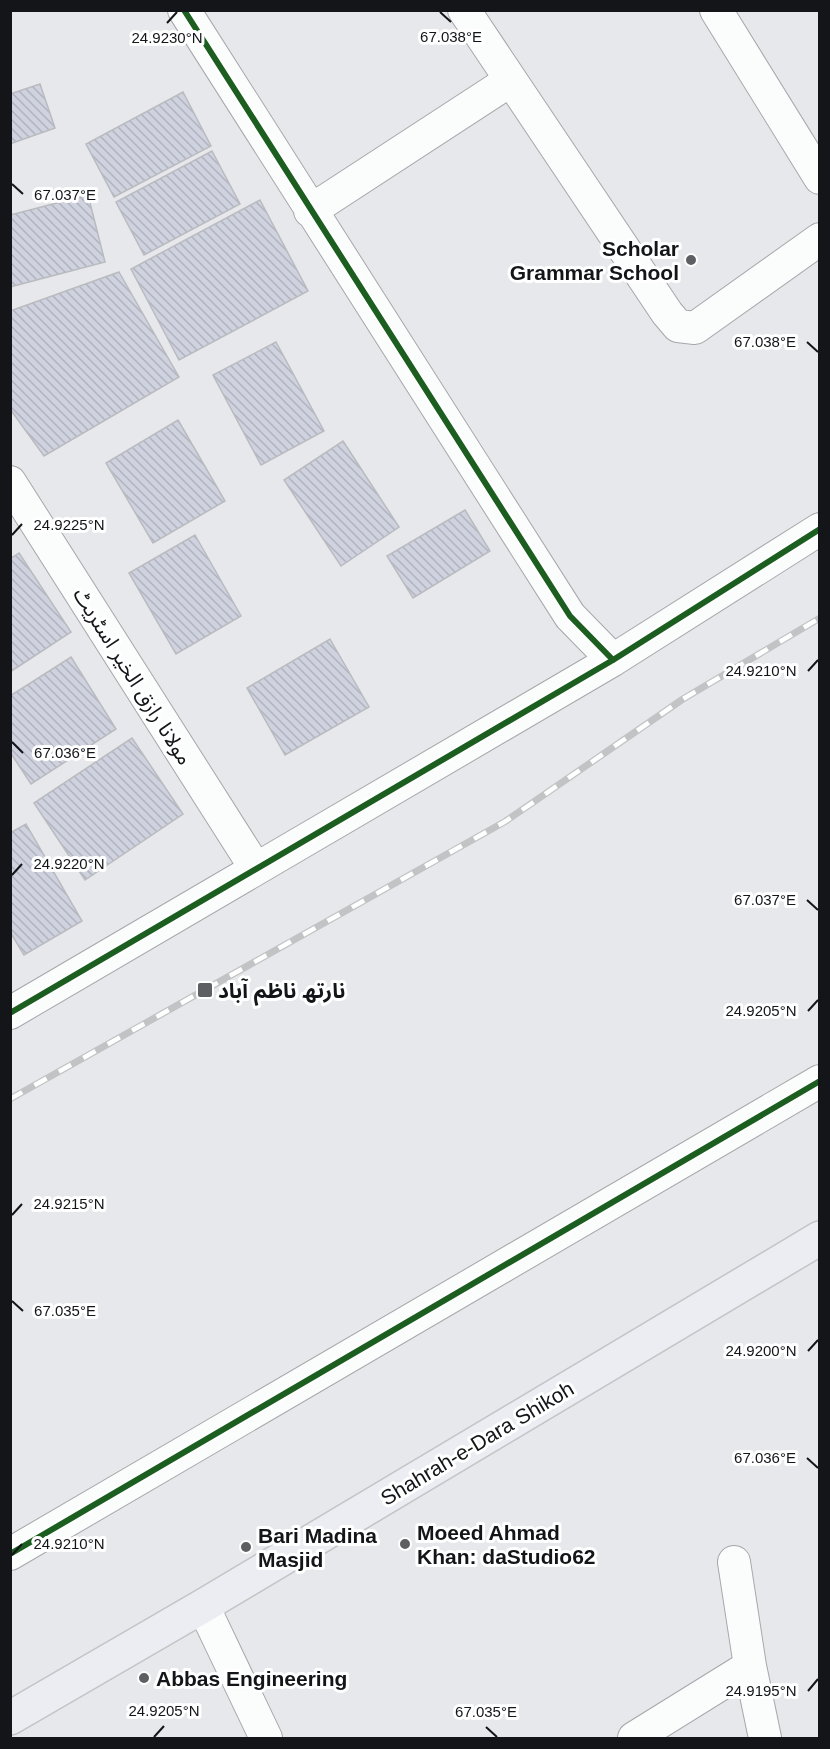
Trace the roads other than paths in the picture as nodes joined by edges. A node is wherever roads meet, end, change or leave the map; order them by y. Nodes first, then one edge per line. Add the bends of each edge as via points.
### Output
1 (184, 10) edge
2 (464, 10) edge
3 (719, 12) edge
4 (511, 80) junction
5 (819, 178) edge
6 (310, 211) junction
7 (819, 239) edge
8 (10, 482) edge
9 (819, 529) edge
10 (612, 660) junction
11 (256, 869) junction
12 (10, 1013) edge
13 (819, 1081) edge
14 (818, 1242) edge
15 (10, 1554) edge
16 (734, 1562) dead end
17 (203, 1606) junction
18 (750, 1666) junction
19 (10, 1718) edge
20 (266, 1738) edge
21 (634, 1738) edge
22 (765, 1738) edge

1 - 6 street
2 - 4 street
3 - 5 street
4 - 6 street
4 - 7 street via 678,326 695,328
6 - 10 street via 570,616
8 - 11 street, مولانا رازق الخیر اسٹریٹ
9 - 10 street
10 - 11 street
11 - 12 street
13 - 15 street
14 - 17 main road, Shahrah-e-Dara Shikoh
16 - 18 street
17 - 19 main road, Shahrah-e-Dara Shikoh
17 - 20 street
18 - 21 street
18 - 22 street

